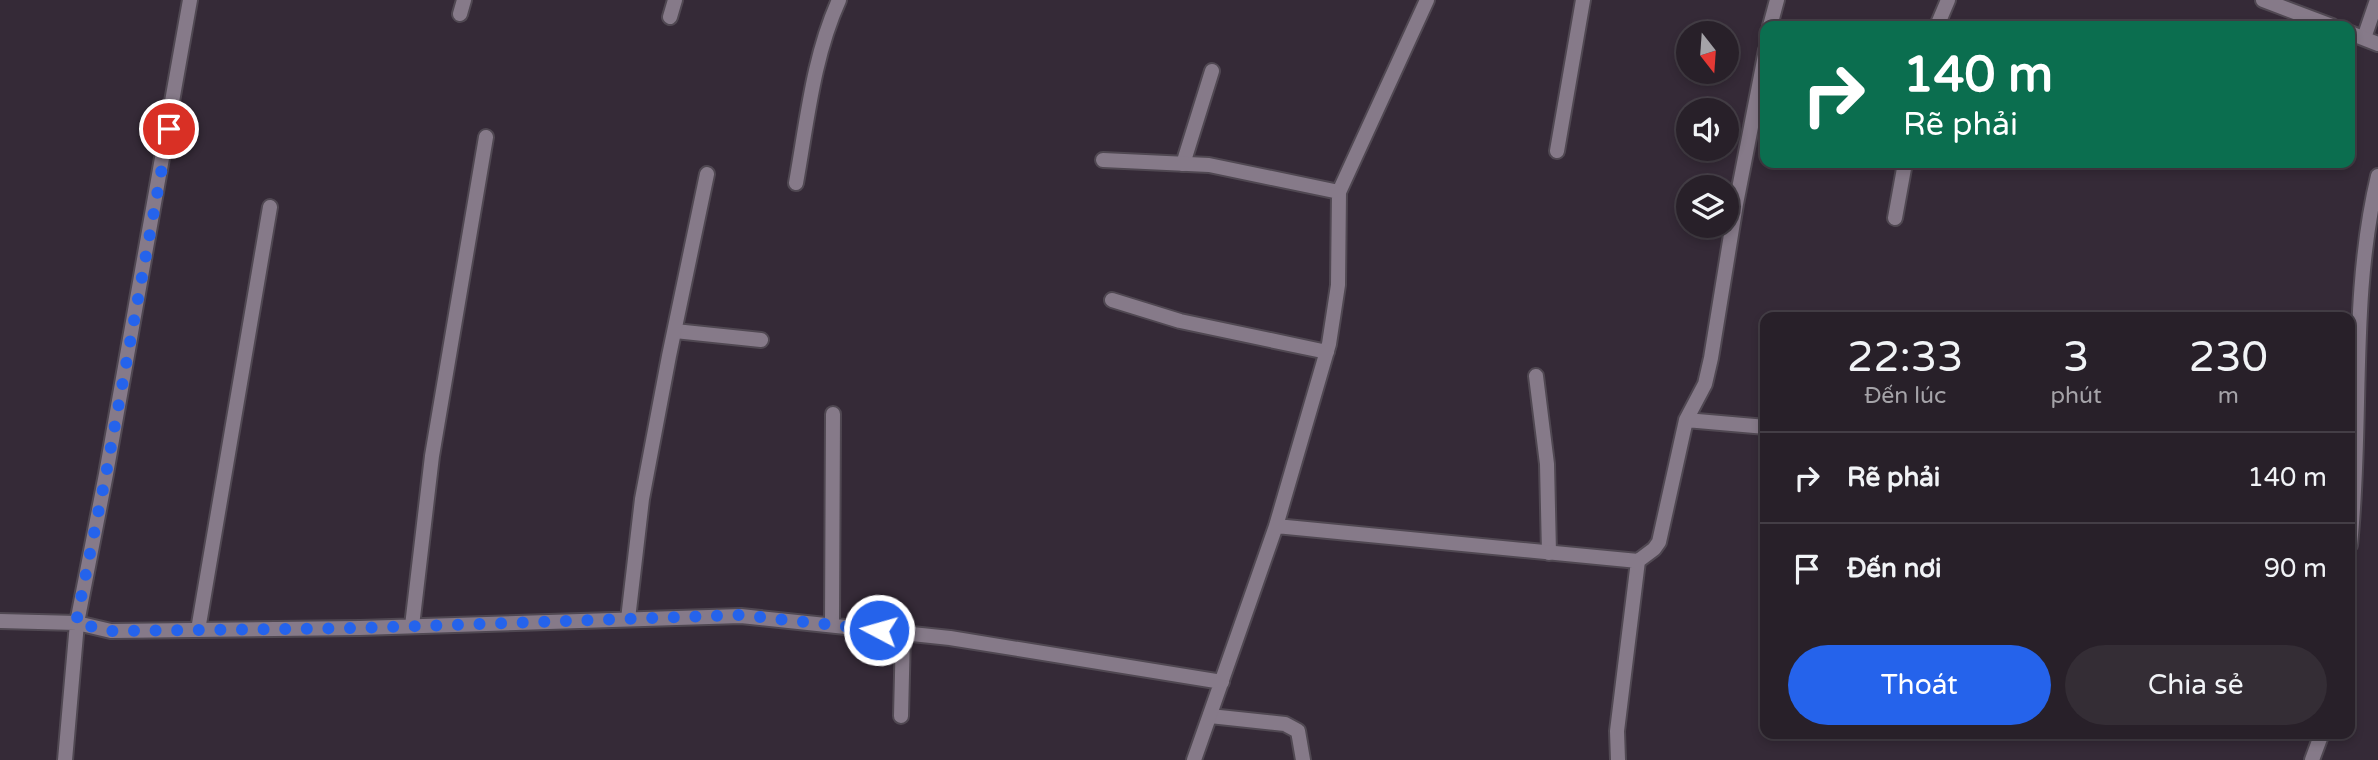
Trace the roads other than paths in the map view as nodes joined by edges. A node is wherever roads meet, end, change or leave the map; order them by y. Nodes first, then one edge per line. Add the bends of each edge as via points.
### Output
1 (190, 0) edge
2 (675, 0) edge
3 (839, 0) edge
4 (1427, 0) edge
5 (1583, 0) edge
6 (1777, 0) edge
7 (1948, 0) edge
8 (2263, 0) edge
9 (2377, 0) edge
10 (670, 17) dead end
11 (1771, 21) edge
12 (1939, 21) edge
13 (2319, 21) edge
14 (2357, 36) edge
15 (2378, 44) edge
16 (1212, 71) dead end
17 (1760, 81) edge
18 (486, 137) dead end
19 (1557, 151) dead end
20 (1103, 160) dead end
21 (1183, 164) junction
22 (1904, 168) edge
23 (707, 174) dead end
24 (2378, 176) edge
25 (796, 183) dead end
26 (1339, 191) junction
27 (270, 207) dead end
28 (1895, 218) dead end
29 (1112, 300) dead end
30 (675, 331) junction
31 (761, 340) dead end
32 (1327, 352) junction
33 (1536, 376) dead end
34 (833, 414) dead end
35 (1686, 420) junction
36 (1760, 426) edge
37 (2355, 502) edge
38 (1276, 526) junction
39 (1549, 553) junction
40 (1638, 561) junction
41 (628, 619) junction
42 (0, 621) edge
43 (76, 623) junction
44 (832, 625) junction
45 (412, 626) junction
46 (198, 630) junction
47 (903, 633) junction
48 (1222, 682) junction
49 (901, 716) dead end
50 (1210, 716) junction
51 (2320, 739) edge
52 (65, 760) edge
53 (1194, 760) edge
54 (1303, 760) edge
55 (1618, 760) edge
56 (2312, 760) edge

1 - 43 street
2 - 10 street
3 - 25 street via 815,75
4 - 26 street
5 - 19 street
6 - 11 street
7 - 12 street
8 - 13 street
9 - 14 street
14 - 15 street
16 - 21 street
17 - 35 street via 1711,358 1705,384
18 - 45 street via 432,456
20 - 21 street
21 - 26 street
22 - 28 street
23 - 30 street
24 - 37 street via 2358,318
26 - 32 street via 1338,285
27 - 46 street
29 - 32 street via 1180,321
30 - 31 street
30 - 41 street via 642,499
32 - 38 street
33 - 39 street via 1547,464
34 - 44 street
35 - 36 street
35 - 40 street via 1659,542
38 - 39 street
38 - 48 street
39 - 40 street
40 - 55 street via 1617,731
41 - 44 street via 741,615
41 - 45 street
42 - 43 street
43 - 46 street via 111,631
43 - 52 street
44 - 47 street
45 - 46 street
47 - 48 street
47 - 49 street
48 - 50 street
50 - 53 street
50 - 54 street via 1292,727 1298,731
51 - 56 street

